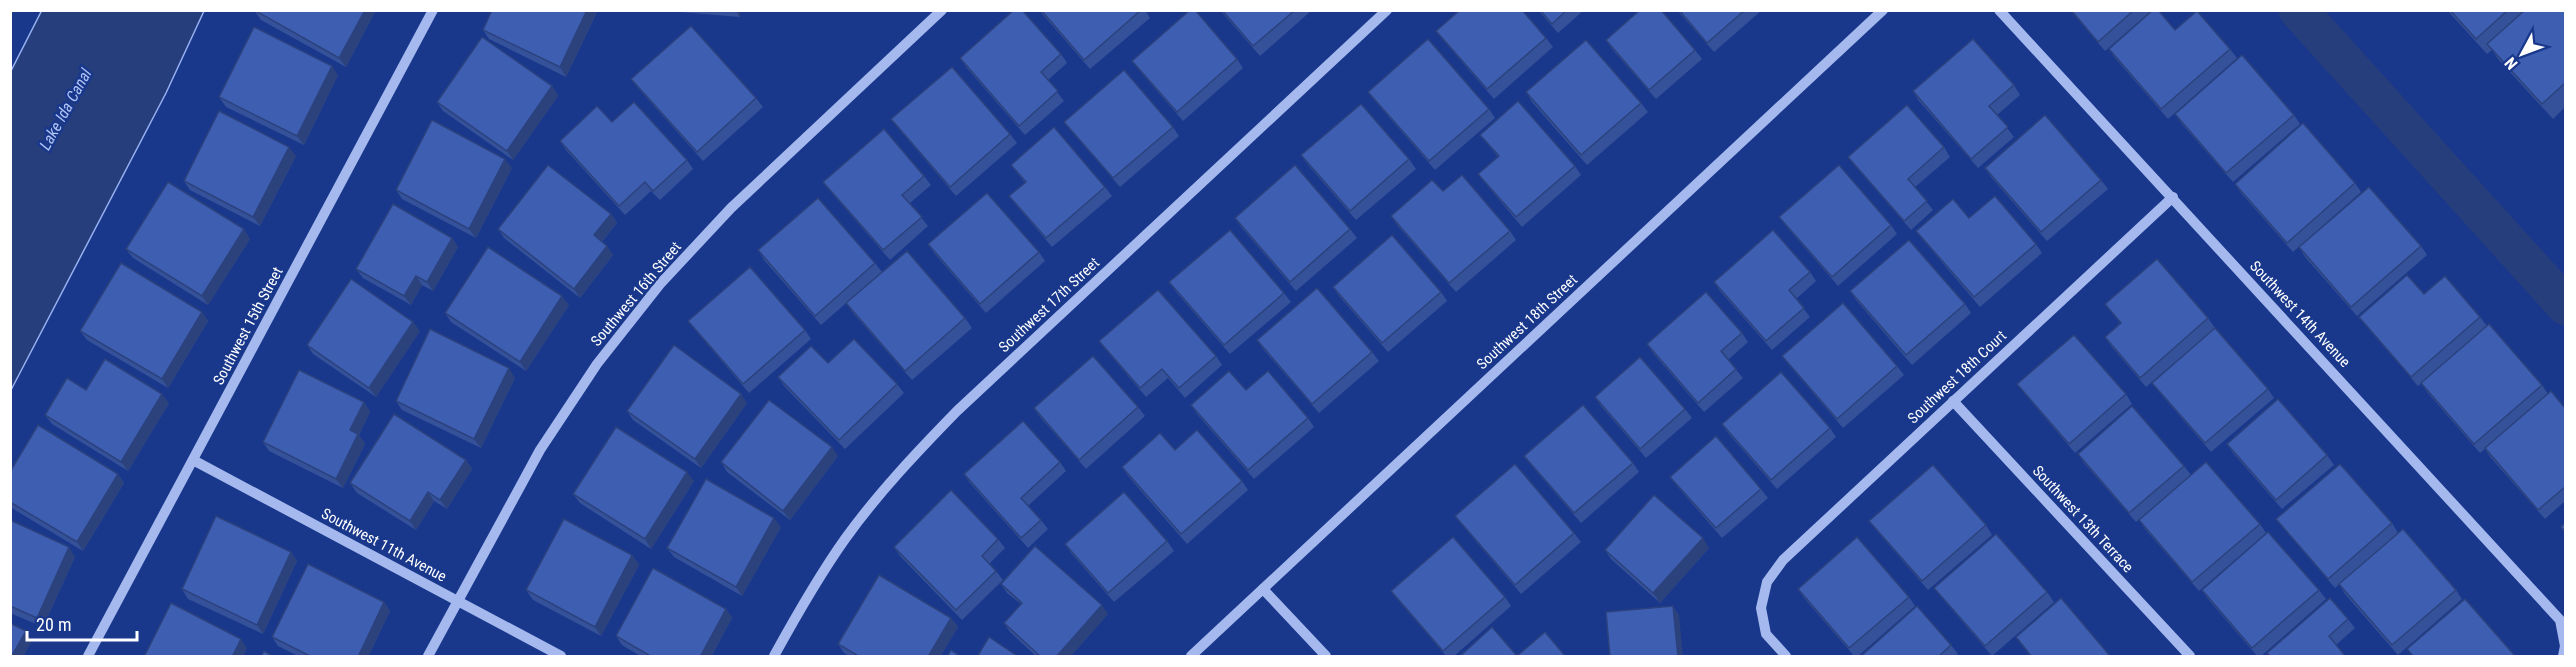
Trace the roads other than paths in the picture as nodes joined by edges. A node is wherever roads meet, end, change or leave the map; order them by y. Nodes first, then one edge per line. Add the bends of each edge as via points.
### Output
1 (433, 10) edge
2 (942, 10) edge
3 (1387, 10) edge
4 (1883, 10) edge
5 (1999, 10) edge
6 (2173, 197) junction
7 (1953, 401) junction
8 (193, 460) junction
9 (1263, 589) junction
10 (458, 601) junction
11 (2565, 646) edge
12 (88, 657) edge
13 (428, 657) edge
14 (561, 657) edge
15 (774, 657) edge
16 (1191, 657) edge
17 (1326, 657) edge
18 (1786, 657) edge
19 (2190, 657) edge
20 (2563, 657) edge

1 - 8 street, Southwest 15th Street
2 - 10 street, Southwest 16th Street via 731,208 661,283 597,364 540,450
3 - 15 street, Southwest 17th Street via 910,459 846,537
4 - 9 street, Southwest 18th Street
5 - 6 street, Southwest 14th Avenue
6 - 7 street, Southwest 18th Court
6 - 11 street, Southwest 14th Avenue via 2560,620
7 - 18 street, Southwest 18th Court via 1783,560 1767,582 1761,608 1766,634
7 - 19 street, Southwest 13th Terrace
8 - 10 street, Southwest 11th Avenue
8 - 12 street, Southwest 15th Street
9 - 16 street, Southwest 18th Street
9 - 17 street
10 - 13 street, Southwest 16th Street
10 - 14 street, Southwest 11th Avenue
11 - 20 street

